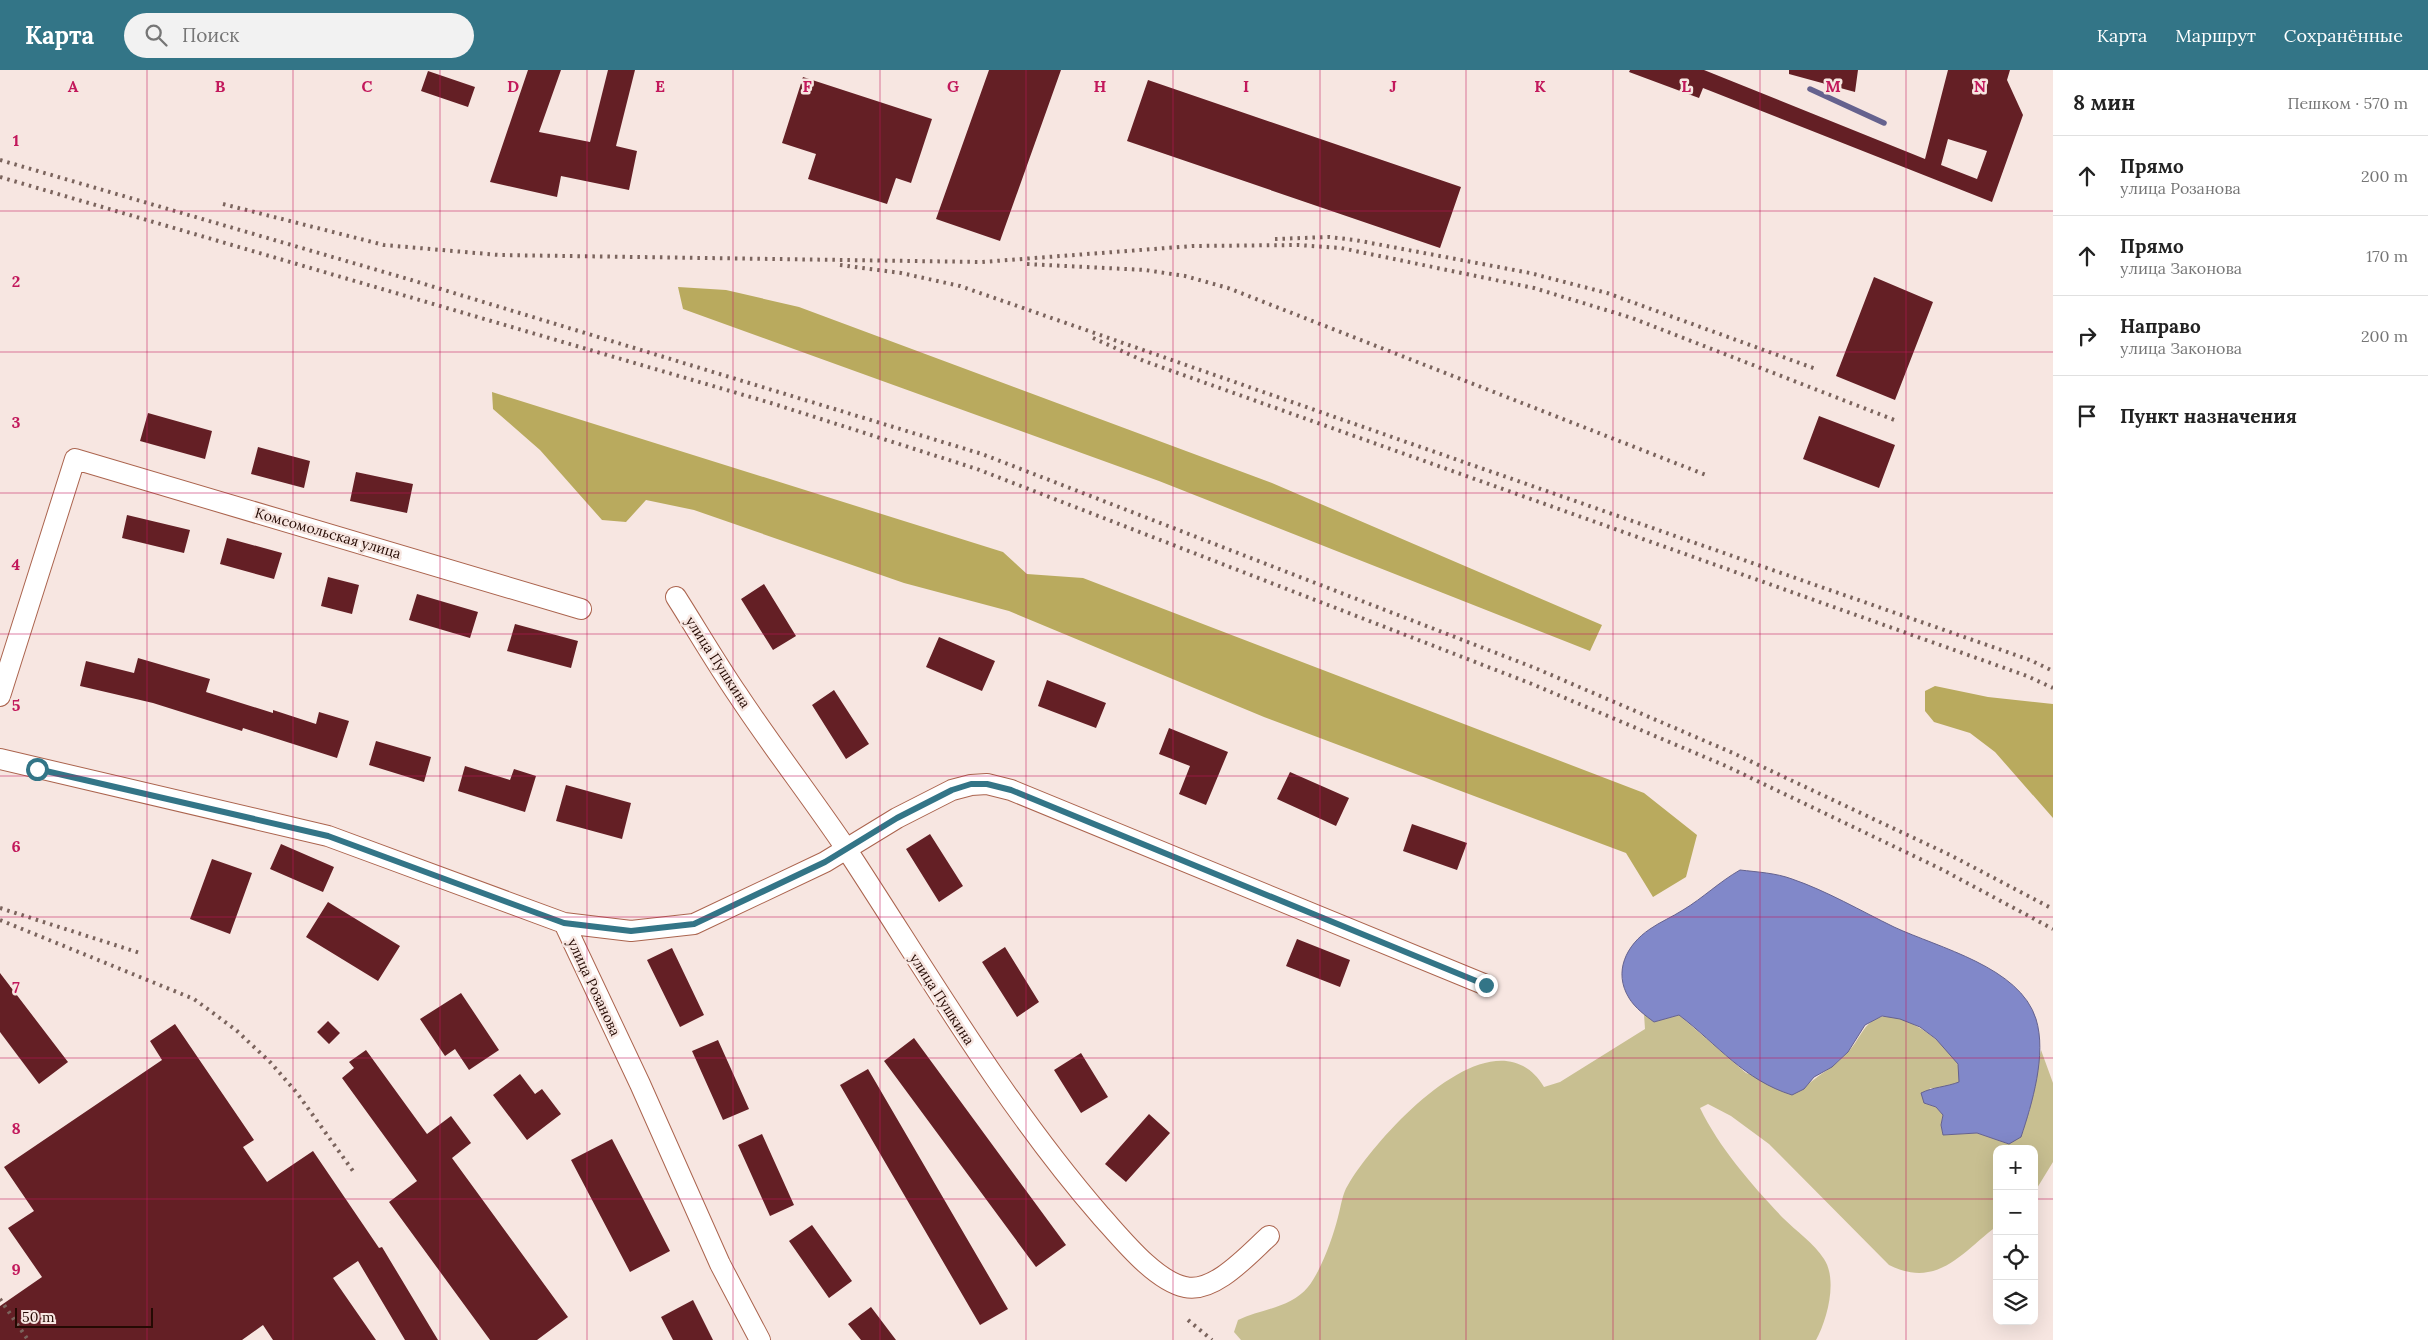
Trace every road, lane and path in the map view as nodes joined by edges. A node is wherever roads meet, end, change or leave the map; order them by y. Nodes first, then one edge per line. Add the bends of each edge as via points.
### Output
1 (676, 597) dead end
2 (581, 609) dead end
3 (0, 696) edge
4 (0, 759) edge
5 (846, 849) junction
6 (564, 923) junction
7 (1486, 985) dead end
8 (1269, 1236) dead end
9 (760, 1340) edge

1 - 5 street, улица Пушкина via 736,694
2 - 3 street, Комсомольская улица via 75,458
4 - 6 street, улица Розанова via 328,836
5 - 6 street via 694,924 631,931
5 - 7 street via 952,790 971,784 987,784 1011,790
5 - 8 street, улица Пушкина via 1009,1100 1059,1167 1134,1254 1168,1280 1186,1288 1204,1286 1224,1276
6 - 9 street, улица Розанова via 720,1264

